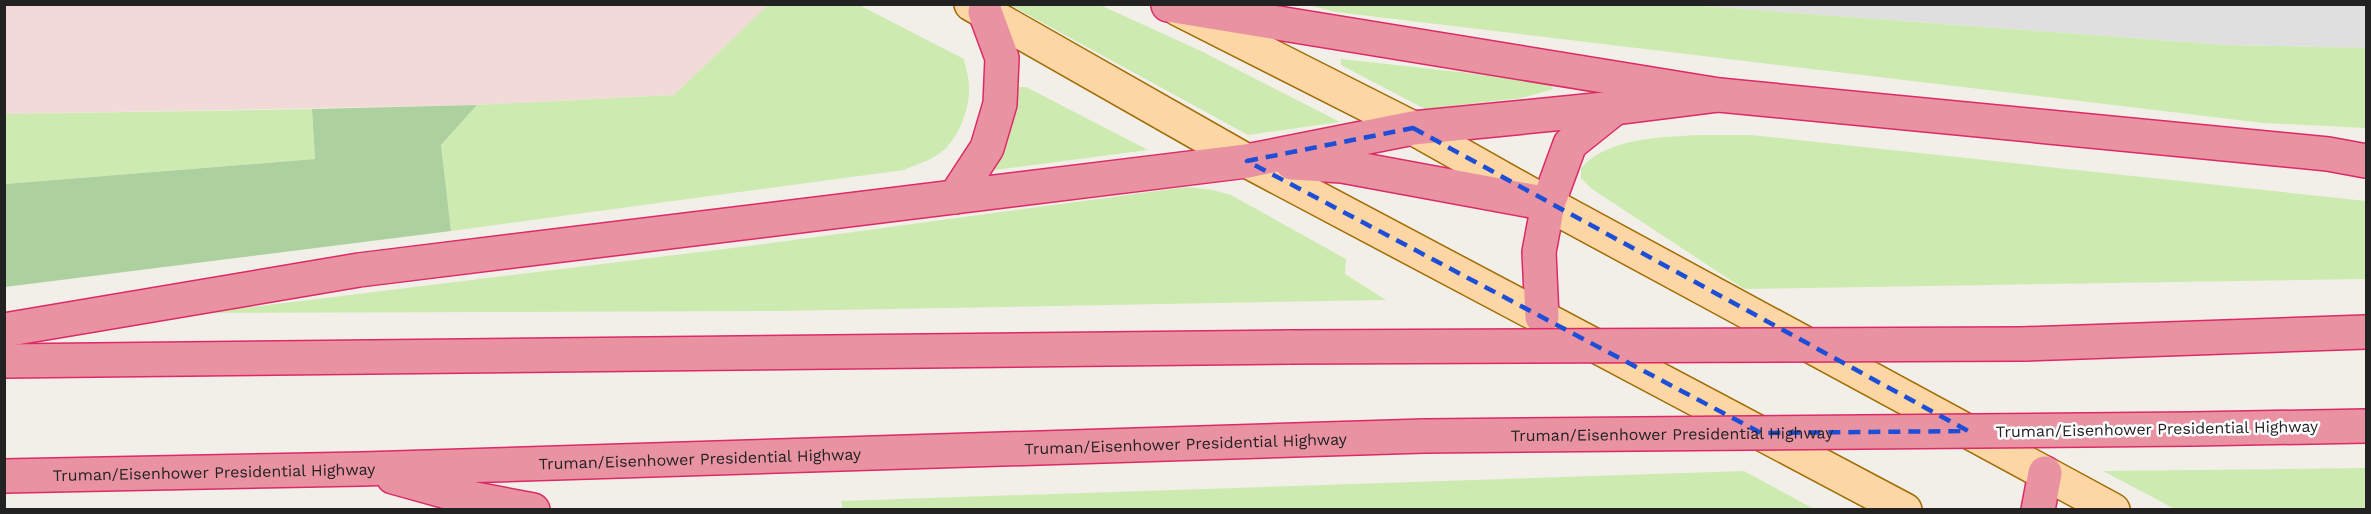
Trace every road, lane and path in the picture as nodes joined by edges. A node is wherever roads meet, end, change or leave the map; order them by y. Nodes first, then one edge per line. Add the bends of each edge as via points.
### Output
1 (1168, 5) edge
2 (978, 8) edge
3 (1719, 94) junction
4 (1615, 108) junction
5 (1413, 128) junction
6 (2367, 153) edge
7 (2328, 154) junction
8 (1247, 161) junction
9 (2367, 161) edge
10 (955, 196) junction
11 (1548, 204) junction
12 (1542, 317) junction
13 (4, 330) edge
14 (2367, 332) edge
15 (4, 361) edge
16 (2367, 426) edge
17 (362, 469) junction
18 (2045, 473) junction
19 (4, 476) edge
20 (533, 510) edge
21 (1905, 510) edge
22 (2038, 510) edge
23 (2113, 510) edge

1 - 3 highway
1 - 5 main road
2 - 8 main road
2 - 10 highway via 1002,58 1000,104 987,148
3 - 4 highway
3 - 7 highway
4 - 5 highway
4 - 11 highway via 1570,144
5 - 8 highway
5 - 11 main road
6 - 7 highway
7 - 9 highway
8 - 10 highway
8 - 11 highway via 1342,166
8 - 12 main road
10 - 13 highway via 359,270
11 - 12 highway via 1539,252
11 - 18 main road
12 - 21 main road
14 - 15 highway, bridge via 2023,344 1290,347
16 - 17 highway, Truman/Eisenhower Presidential Highway, bridge via 1424,436
17 - 19 highway, Truman/Eisenhower Presidential Highway
17 - 20 highway via 465,497
18 - 22 highway
18 - 23 main road

